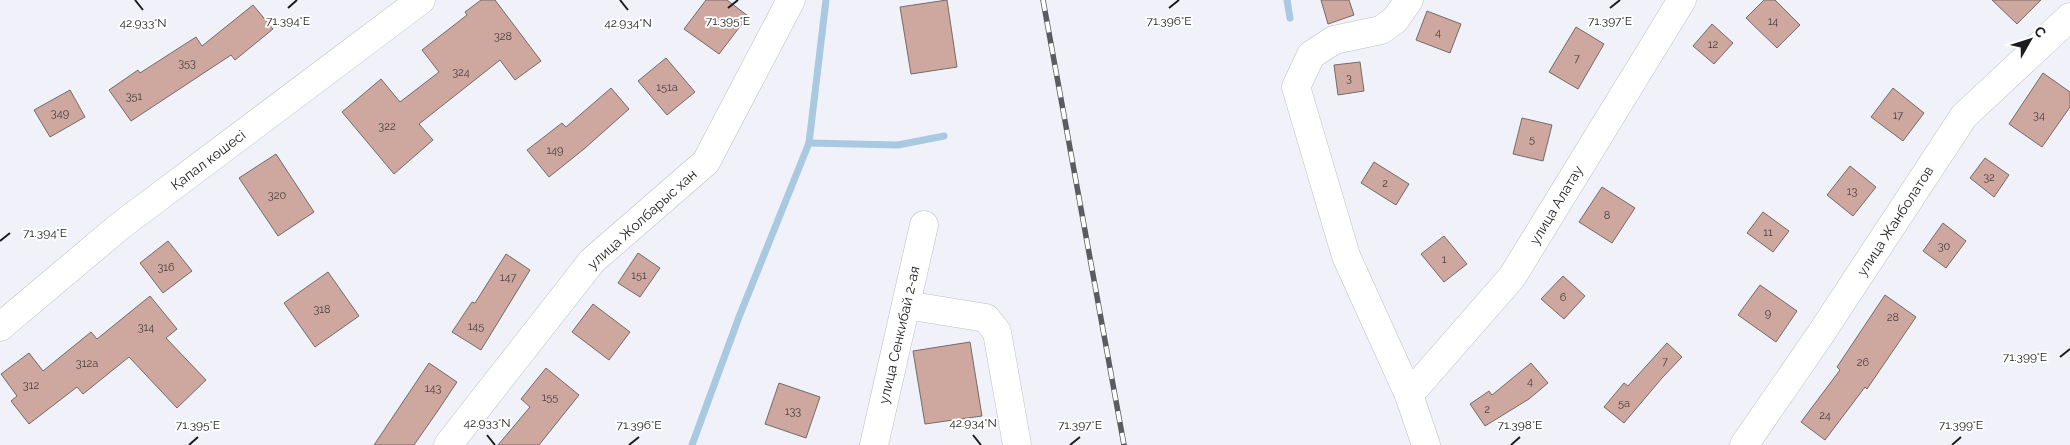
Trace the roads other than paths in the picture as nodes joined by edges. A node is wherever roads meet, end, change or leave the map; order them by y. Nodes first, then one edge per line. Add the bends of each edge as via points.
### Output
1 (421, 0) edge
2 (791, 0) edge
3 (1409, 0) edge
4 (1682, 0) edge
5 (2070, 16) edge
6 (924, 225) dead end
7 (906, 304) junction
8 (0, 327) edge
9 (1409, 395) junction
10 (448, 445) edge
11 (874, 445) edge
12 (1017, 445) edge
13 (1426, 445) edge
14 (1745, 445) edge

1 - 8 street, Қапал көшесі via 120,226
2 - 10 street, улица Жолбарыс хан via 706,162 592,261
3 - 9 street via 1395,20 1381,30 1334,40 1311,55 1296,87 1346,256
4 - 9 street, улица Алатау via 1512,277
5 - 14 street, улица Жанболатов via 1964,116
6 - 7 street, улица Сенкибай 2-ая
7 - 11 street, улица Сенкибай 2-ая
7 - 12 street via 986,318 997,332
9 - 13 street

